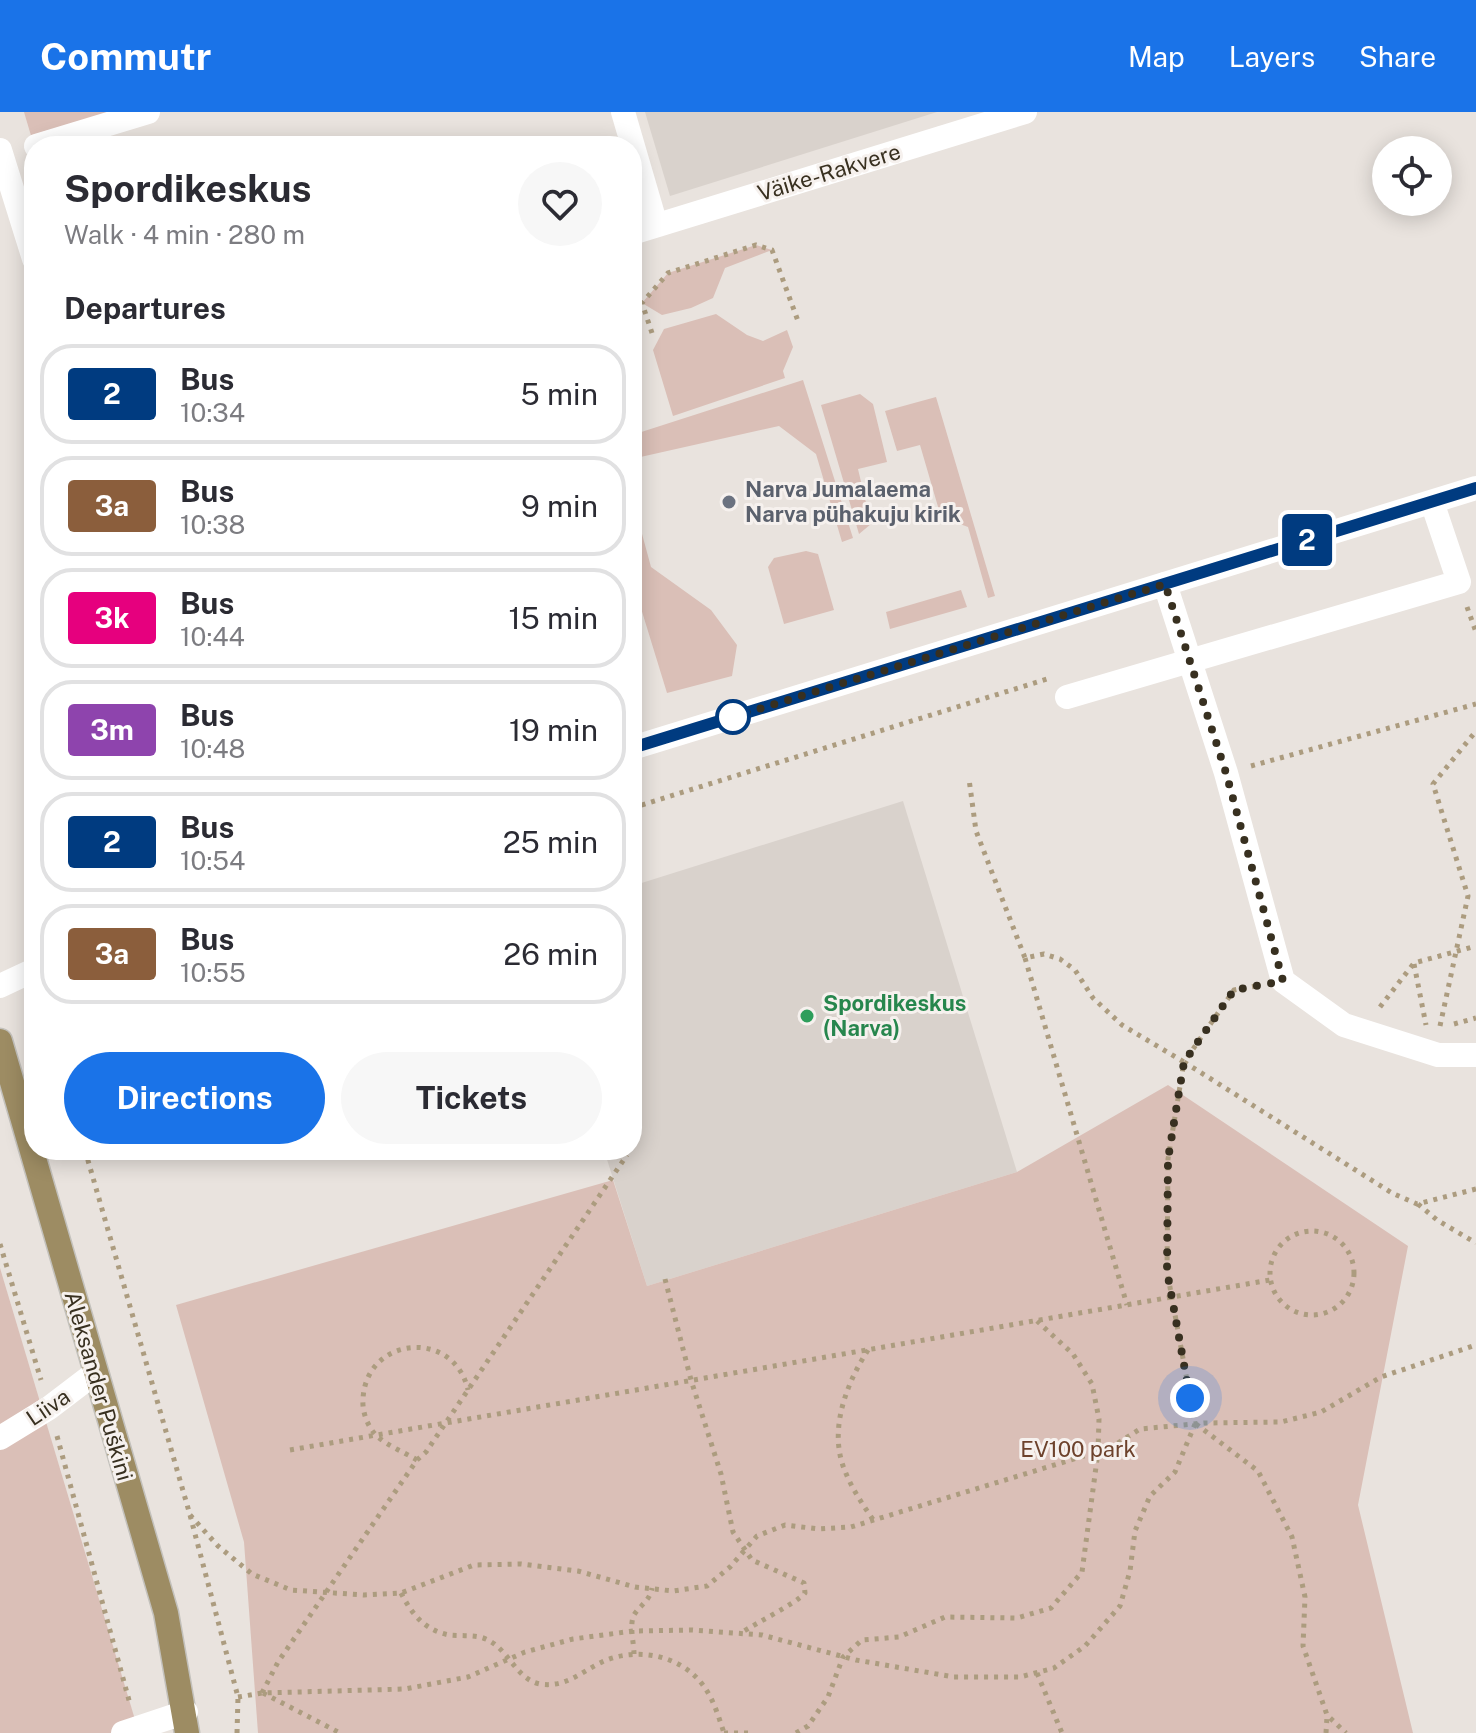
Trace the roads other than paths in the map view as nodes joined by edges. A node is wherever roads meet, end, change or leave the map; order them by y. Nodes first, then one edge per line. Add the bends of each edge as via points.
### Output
1 (148, 112) edge
2 (623, 112) edge
3 (1025, 112) edge
4 (68, 136) edge
5 (630, 136) edge
6 (24, 148) edge
7 (1, 153) edge
8 (642, 177) edge
9 (656, 225) junction
10 (24, 227) edge
11 (642, 230) edge
12 (1476, 488) edge
13 (1432, 502) junction
14 (1165, 584) junction
15 (1190, 662) junction
16 (1067, 697) dead end
17 (642, 745) edge
18 (24, 975) edge
19 (0, 986) edge
20 (0, 1041) edge
21 (1476, 1055) edge
22 (24, 1125) edge
23 (34, 1160) edge
24 (95, 1373) junction
25 (0, 1438) edge
26 (186, 1723) edge
27 (128, 1731) edge

1 - 4 street
2 - 5 street
3 - 9 street, Väike-Rakvere
6 - 7 street
7 - 10 street
8 - 9 street
9 - 11 street, Väike-Rakvere
12 - 13 street
13 - 14 street
13 - 15 street via 1459,582
14 - 15 street
14 - 17 street
15 - 16 street
15 - 21 street via 1283,981 1344,1025 1438,1055
18 - 19 street
20 - 22 main road, Aleksander Puškini
23 - 24 main road, Aleksander Puškini
24 - 25 street, Liiva
24 - 26 main road, Aleksander Puškini via 166,1613
26 - 27 street

